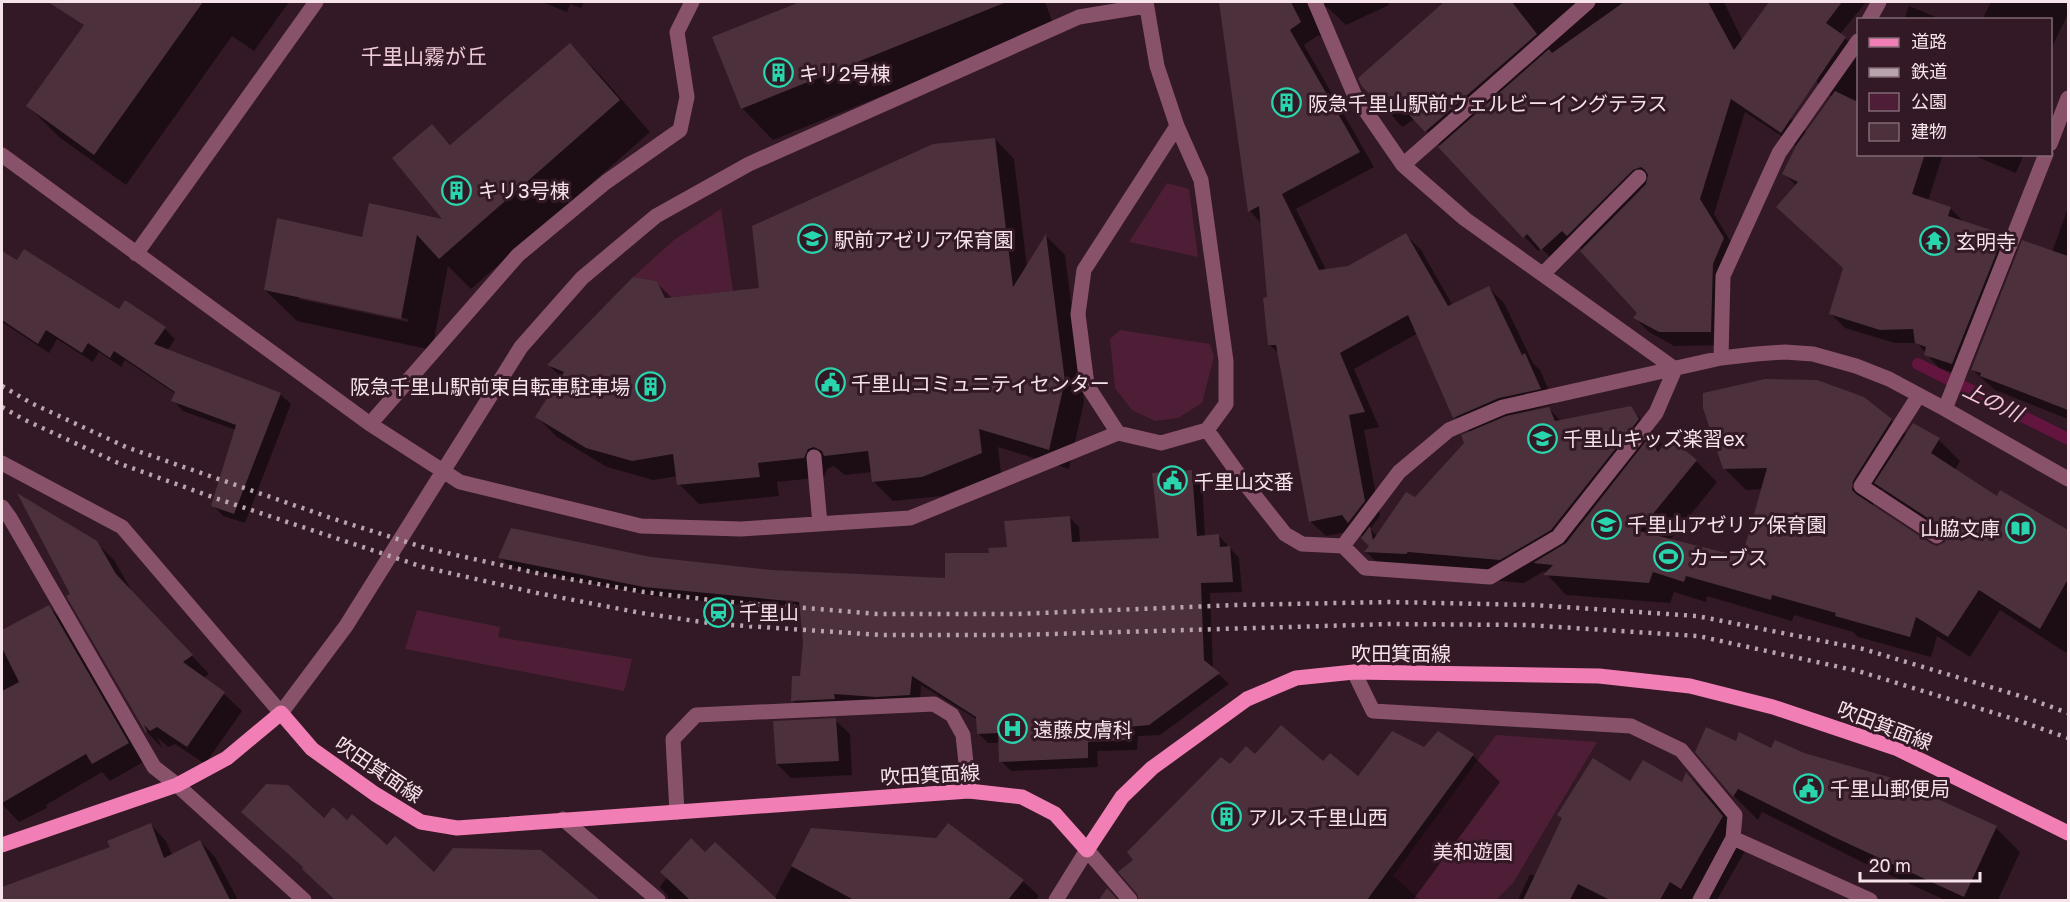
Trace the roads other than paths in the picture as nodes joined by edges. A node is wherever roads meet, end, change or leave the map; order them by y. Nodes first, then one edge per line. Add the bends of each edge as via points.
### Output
1 (316, 2) edge
2 (692, 2) edge
3 (1316, 2) edge
4 (1588, 2) edge
5 (1879, 2) edge
6 (1146, 4) edge
7 (1870, 18) edge
8 (1857, 42) edge
9 (2068, 98) edge
10 (1178, 126) junction
11 (2052, 139) edge
12 (2, 155) edge
13 (2045, 156) edge
14 (1403, 165) junction
15 (1639, 177) dead end
16 (136, 254) junction
17 (1543, 274) junction
18 (1721, 358) junction
19 (1676, 369) junction
20 (1919, 395) junction
21 (1945, 408) junction
22 (369, 424) junction
23 (1207, 430) junction
24 (1118, 433) junction
25 (814, 456) dead end
26 (2, 463) edge
27 (2068, 479) edge
28 (2, 507) edge
29 (820, 524) junction
30 (1937, 536) dead end
31 (1343, 546) junction
32 (1354, 672) junction
33 (281, 713) junction
34 (177, 785) junction
35 (969, 791) junction
36 (677, 812) junction
37 (563, 819) junction
38 (2068, 833) edge
39 (1733, 838) junction
40 (2, 844) edge
41 (1087, 850) junction
42 (304, 900) edge
43 (658, 900) edge
44 (1056, 900) edge
45 (1130, 900) edge
46 (1700, 900) edge
47 (1870, 900) edge

1 - 16 street
2 - 22 street via 677,32 687,97 680,130 606,182 518,255
3 - 14 street via 1354,94
4 - 14 street
5 - 7 street
6 - 10 street via 1157,66
6 - 33 street via 1079,17 748,164 656,216 582,278 521,347 346,626
8 - 18 street via 1779,153 1723,276
9 - 11 street
10 - 23 street via 1201,180 1226,361 1226,404
10 - 24 street via 1084,270 1078,314 1087,385
12 - 16 street
13 - 21 street
14 - 17 street via 1465,219
15 - 17 street
16 - 22 street
17 - 19 street
18 - 19 street
18 - 20 street via 1785,352 1814,354 1856,366
19 - 31 street via 1503,407 1449,430 1399,472
19 - 31 street via 1656,413 1558,537 1490,578 1365,568
20 - 21 street
20 - 30 street via 1861,486
21 - 27 street
22 - 29 street via 460,482 641,526 741,529
23 - 24 street via 1161,443
23 - 31 street via 1285,534 1302,544
24 - 29 street via 910,518
25 - 29 street
26 - 33 street via 122,526
28 - 34 street via 154,767
32 - 38 main road, 吹田箕面線 via 1599,676 1689,686 1773,707 1898,750
32 - 39 street via 1373,711 1631,726 1681,750 1735,815
32 - 41 main road, 吹田箕面線 via 1296,678 1247,699 1152,768 1122,797
33 - 34 main road via 227,758
33 - 37 main road, 吹田箕面線 via 312,749 421,822 458,828
34 - 40 main road
34 - 42 street
35 - 36 main road, 吹田箕面線
35 - 36 street via 963,735 952,715 934,704 696,715 673,739
35 - 41 main road, 吹田箕面線 via 1022,797 1055,814
36 - 37 main road, 吹田箕面線
37 - 43 street
39 - 46 street
39 - 47 street
41 - 44 street
41 - 45 street

